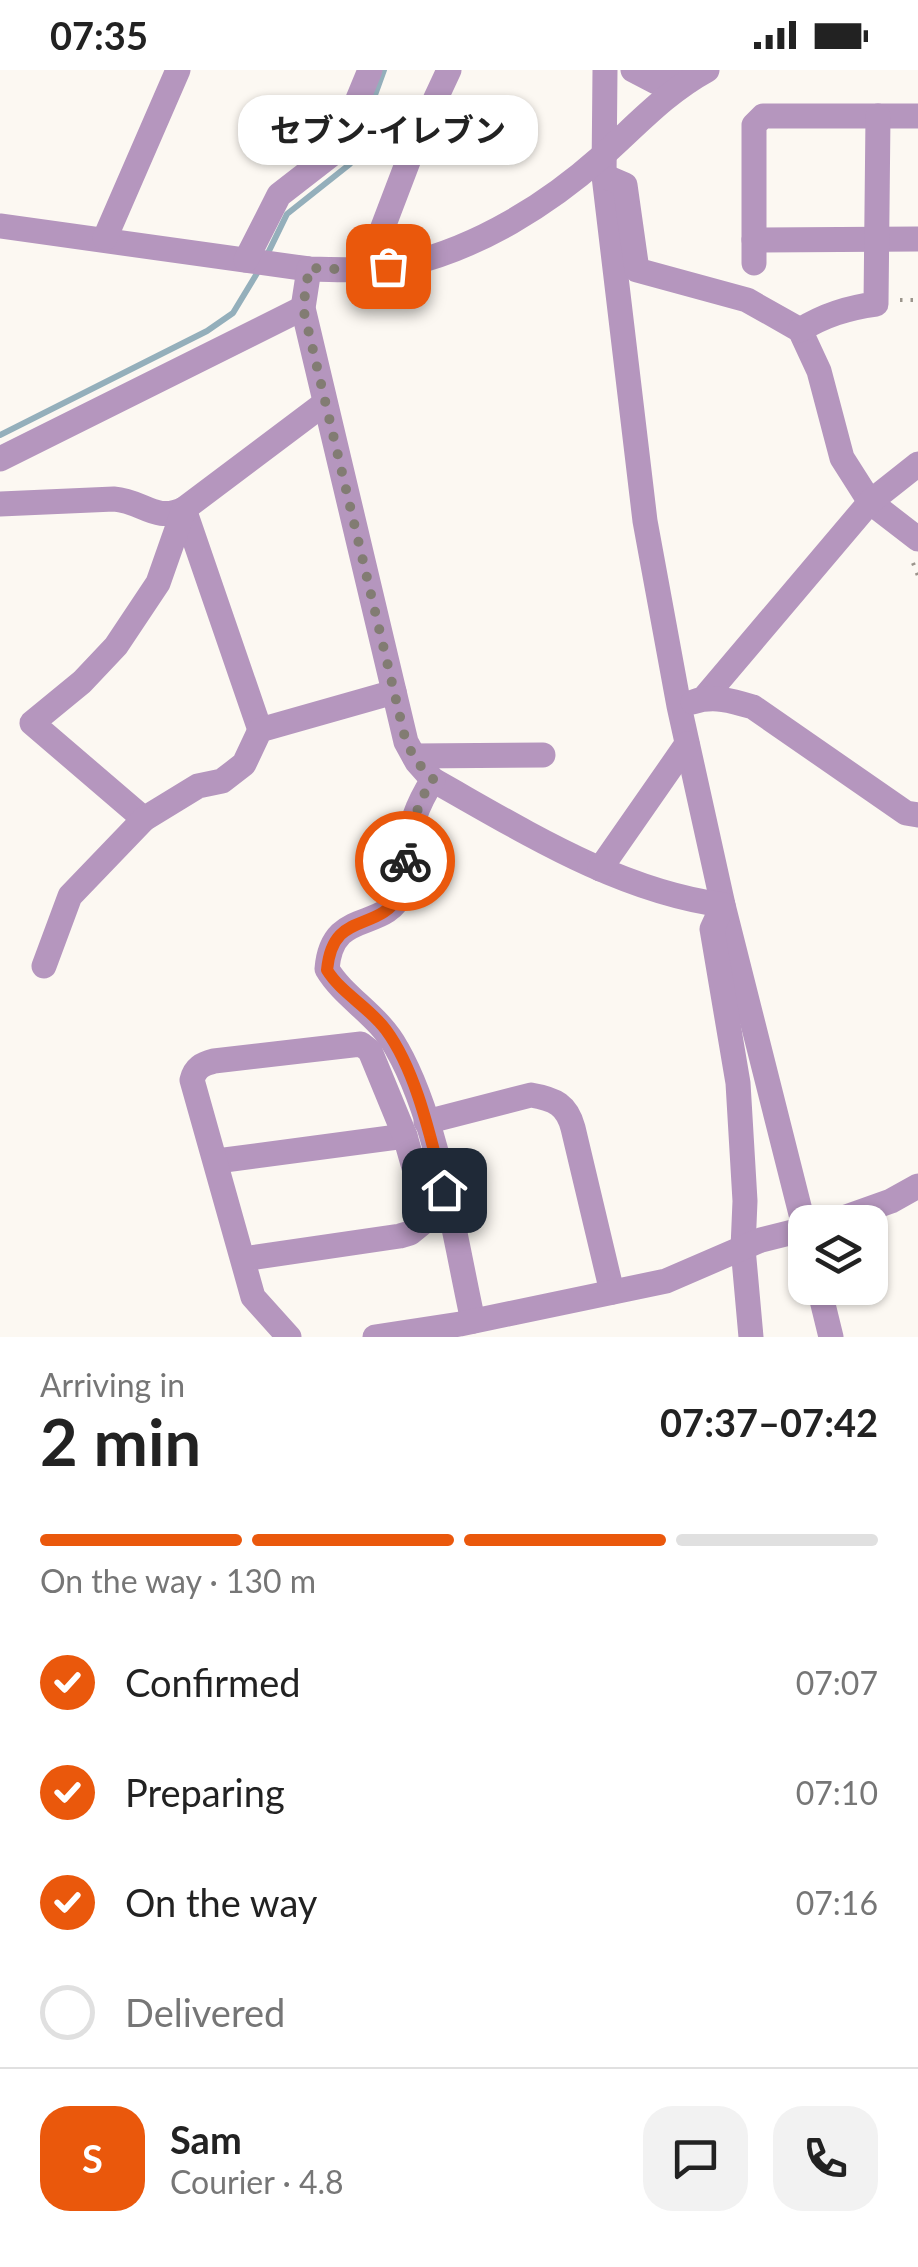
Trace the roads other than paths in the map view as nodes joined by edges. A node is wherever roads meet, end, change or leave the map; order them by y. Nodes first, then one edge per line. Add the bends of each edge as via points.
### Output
1 (178, 70) edge
2 (370, 70) edge
3 (449, 70) edge
4 (604, 70) edge
5 (633, 70) edge
6 (697, 76) edge
7 (878, 116) junction
8 (918, 116) edge
9 (603, 166) junction
10 (0, 226) edge
11 (104, 238) junction
12 (878, 240) junction
13 (918, 240) edge
14 (246, 260) junction
15 (309, 268) junction
16 (367, 269) junction
17 (303, 308) junction
18 (800, 330) junction
19 (325, 403) junction
20 (0, 459) edge
21 (918, 464) edge
22 (870, 502) junction
23 (0, 504) edge
24 (184, 509) junction
25 (918, 539) edge
26 (394, 692) junction
27 (691, 702) junction
28 (260, 730) junction
29 (687, 744) junction
30 (544, 755) dead end
31 (414, 756) junction
32 (434, 780) junction
33 (918, 815) edge
34 (144, 819) junction
35 (600, 869) junction
36 (723, 905) junction
37 (44, 966) dead end
38 (416, 1129) junction
39 (217, 1161) junction
40 (918, 1186) edge
41 (799, 1205) edge
42 (879, 1205) edge
43 (788, 1234) edge
44 (752, 1244) junction
45 (243, 1259) junction
46 (612, 1292) junction
47 (823, 1305) edge
48 (465, 1327) edge
49 (290, 1337) edge
50 (375, 1337) edge
51 (751, 1337) edge
52 (831, 1337) edge

1 - 11 street
2 - 14 street via 337,150 279,195
3 - 16 street
4 - 9 street
5 - 6 street via 656,82
6 - 9 street via 660,101
7 - 8 street
7 - 12 street
7 - 12 street via 763,116 754,125 754,252
9 - 16 street via 461,246
9 - 18 street via 625,185 637,270 747,300
9 - 27 street via 645,521
10 - 11 street
11 - 14 street
12 - 13 street
12 - 18 street via 876,304 823,316
14 - 15 street
15 - 16 street
15 - 17 street
17 - 19 street
17 - 20 street
18 - 22 street via 842,458
19 - 24 street
19 - 26 street
21 - 22 street
22 - 25 street
22 - 27 street
23 - 24 street via 114,499 158,514
24 - 28 street
24 - 34 street via 158,583 116,646 32,724
26 - 28 street
26 - 31 street
27 - 29 street
27 - 33 street via 725,699 753,706
28 - 34 street via 244,764 222,781 198,786
29 - 35 street
29 - 36 street
30 - 31 street
31 - 32 street
32 - 35 street
32 - 38 street via 411,827 403,890 384,914 346,928 333,942 327,970 400,1052
34 - 37 street via 70,896
35 - 36 street
36 - 41 street
36 - 44 street via 712,929 738,1083
38 - 39 street
38 - 39 street via 361,1044 214,1061 202,1064 192,1080
38 - 45 street via 422,1226 400,1236
38 - 46 street via 532,1096 563,1105
38 - 48 street
39 - 45 street
40 - 42 street
43 - 44 street
44 - 46 street via 666,1281
44 - 51 street
45 - 49 street via 253,1298
46 - 48 street
47 - 52 street
48 - 50 street

